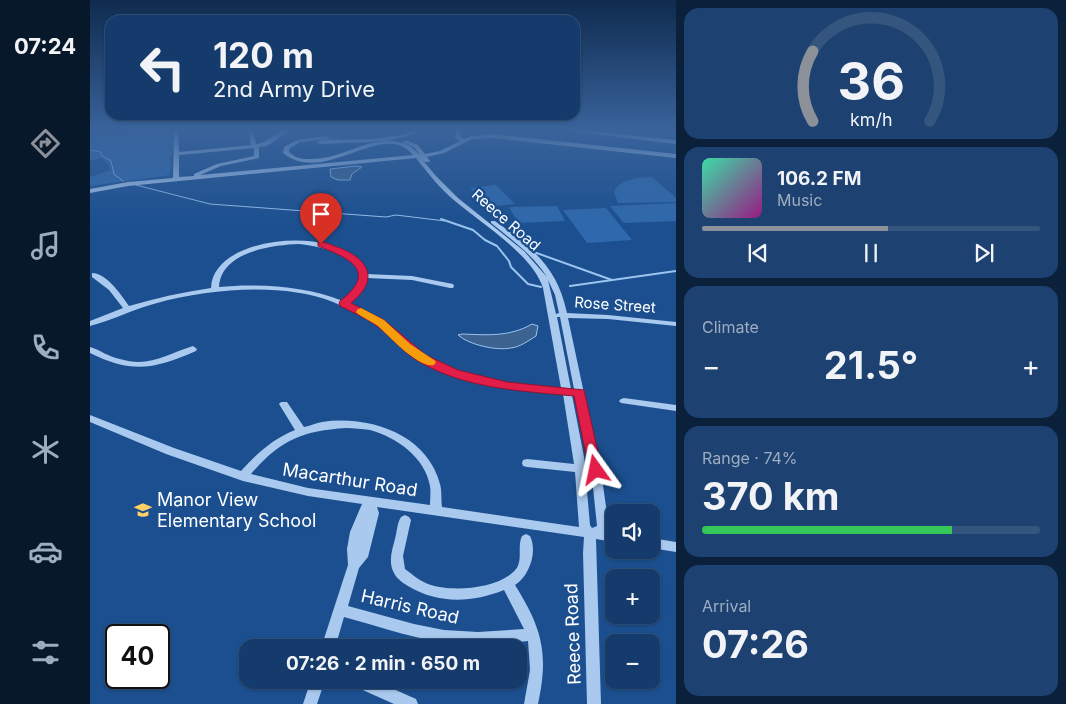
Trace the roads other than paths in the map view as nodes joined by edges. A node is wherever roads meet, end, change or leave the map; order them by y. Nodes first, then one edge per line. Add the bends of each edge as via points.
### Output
1 (176, 162) edge
2 (236, 162) edge
3 (368, 162) edge
4 (424, 162) edge
5 (426, 162) edge
6 (190, 178) junction
7 (176, 179) junction
8 (90, 191) edge
9 (95, 275) dead end
10 (364, 276) junction
11 (450, 286) dead end
12 (215, 290) junction
13 (344, 304) junction
14 (128, 310) junction
15 (552, 314) junction
16 (564, 315) junction
17 (90, 324) edge
18 (676, 324) edge
19 (193, 349) dead end
20 (90, 350) edge
21 (567, 391) junction
22 (579, 392) junction
23 (624, 401) dead end
24 (284, 404) dead end
25 (676, 408) edge
26 (90, 418) edge
27 (301, 431) junction
28 (527, 463) dead end
29 (580, 469) junction
30 (243, 477) junction
31 (370, 501) junction
32 (436, 511) junction
33 (405, 520) dead end
34 (590, 534) junction
35 (605, 536) edge
36 (526, 539) dead end
37 (660, 544) edge
38 (676, 547) edge
39 (354, 565) joint
40 (507, 584) junction
41 (340, 610) junction
42 (532, 634) junction
43 (331, 639) edge
44 (315, 689) edge
45 (375, 689) edge
46 (402, 702) edge
47 (310, 704) edge
48 (531, 704) edge
49 (594, 704) edge

1 - 7 street
2 - 6 street via 219,165
3 - 6 street
4 - 15 street, Reece Road via 456,199 522,252 536,268 544,279
5 - 16 street, Reece Road via 468,202 535,255 552,278
6 - 7 street
7 - 8 street
9 - 14 street via 112,288
10 - 11 street via 412,278
10 - 12 street via 358,262 349,254 309,243 281,243 256,248 233,259 217,275
10 - 13 street via 359,291
12 - 13 street via 287,290 314,294
12 - 14 street
13 - 21 street via 380,323 422,358 454,373 507,386
14 - 17 street
15 - 16 street, Rose Street
15 - 21 street, Reece Road
16 - 18 street, Rose Street
16 - 22 street, Reece Road
19 - 20 street via 161,363 142,366 125,365
21 - 22 street
21 - 29 street, Reece Road
22 - 34 street, Reece Road via 597,478 603,528
23 - 25 street
24 - 27 street
26 - 30 street, Macarthur Road
27 - 30 street via 272,446
27 - 32 street via 324,425 354,424 382,430 399,438 417,450 429,466 437,489
28 - 29 street
29 - 34 street, Reece Road via 584,526
30 - 31 street, Macarthur Road via 296,490
31 - 32 street, Macarthur Road
31 - 39 street via 373,513 362,556
32 - 34 street, Macarthur Road
33 - 40 street via 397,563 409,580 452,595 473,594
34 - 35 street, Macarthur Road
34 - 49 street, Reece Road
36 - 40 street via 525,564
37 - 38 street
39 - 41 street
40 - 42 street via 522,608
41 - 42 street, Harris Road via 441,636
41 - 43 street
42 - 48 street via 538,665
44 - 47 street
45 - 46 street

